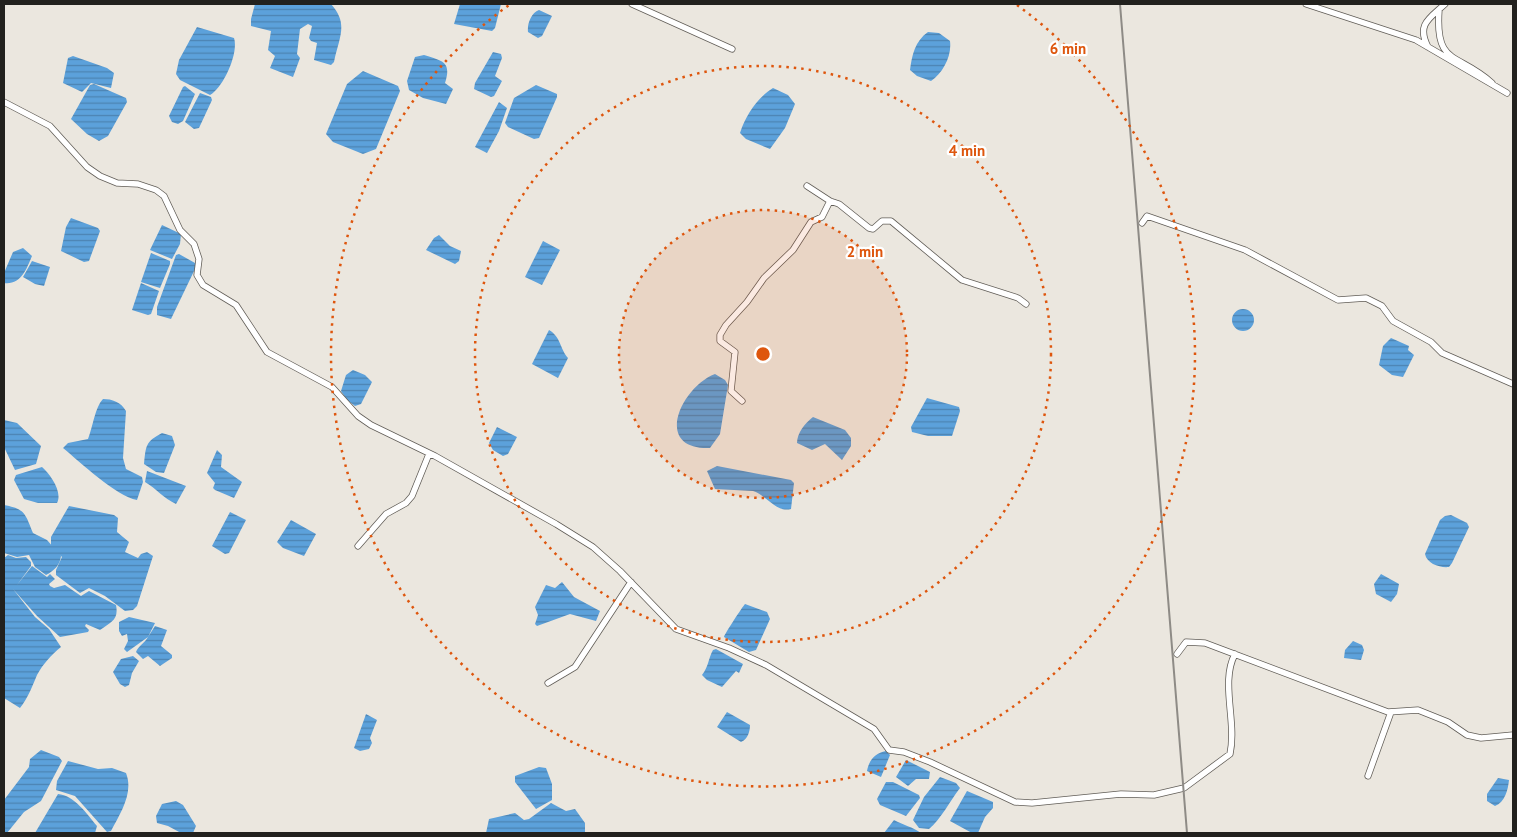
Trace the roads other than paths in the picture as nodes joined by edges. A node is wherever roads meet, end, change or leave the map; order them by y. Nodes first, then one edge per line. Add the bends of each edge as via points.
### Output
1 (632, 4) edge
2 (1306, 4) edge
3 (1445, 4) edge
4 (1439, 10) junction
5 (1428, 47) junction
6 (732, 49) dead end
7 (1499, 89) junction
8 (1507, 93) dead end
9 (4, 102) edge
10 (807, 186) dead end
11 (830, 201) junction
12 (1142, 223) dead end
13 (1026, 304) dead end
14 (1513, 384) edge
15 (742, 401) dead end
16 (430, 454) junction
17 (358, 546) dead end
18 (630, 582) junction
19 (1177, 654) dead end
20 (1235, 654) junction
21 (548, 684) dead end
22 (1391, 712) junction
23 (1513, 736) edge
24 (1368, 776) dead end

1 - 6 street
2 - 5 street via 1416,40
3 - 4 street
4 - 5 street via 1424,26 1423,36
4 - 7 street via 1441,47 1483,74
5 - 7 street
7 - 8 street
9 - 16 street via 50,126 86,167 100,176 118,183 138,184 164,196 180,230 194,244 199,259 197,275 203,285 236,305 267,352 332,387 358,416 371,425
10 - 11 street
11 - 13 street via 839,204 869,228 873,229 882,221 890,221 962,280 1018,298
11 - 15 street via 822,217 811,222 793,250 764,278 720,335 720,341 734,352 731,391
12 - 14 street via 1147,216 1220,240 1338,300 1366,298 1382,306 1393,321 1431,342 1442,353
16 - 17 street via 412,496 386,514
16 - 18 street via 593,547
18 - 20 street via 676,629 766,665 874,730 888,750 930,762 1015,802 1121,794 1154,795 1184,788 1230,754 1234,736 1229,670
18 - 21 street via 575,667
19 - 20 street via 1186,642 1194,641
20 - 22 street via 1351,700
22 - 23 street via 1418,710 1448,722 1467,735 1481,738
22 - 24 street

